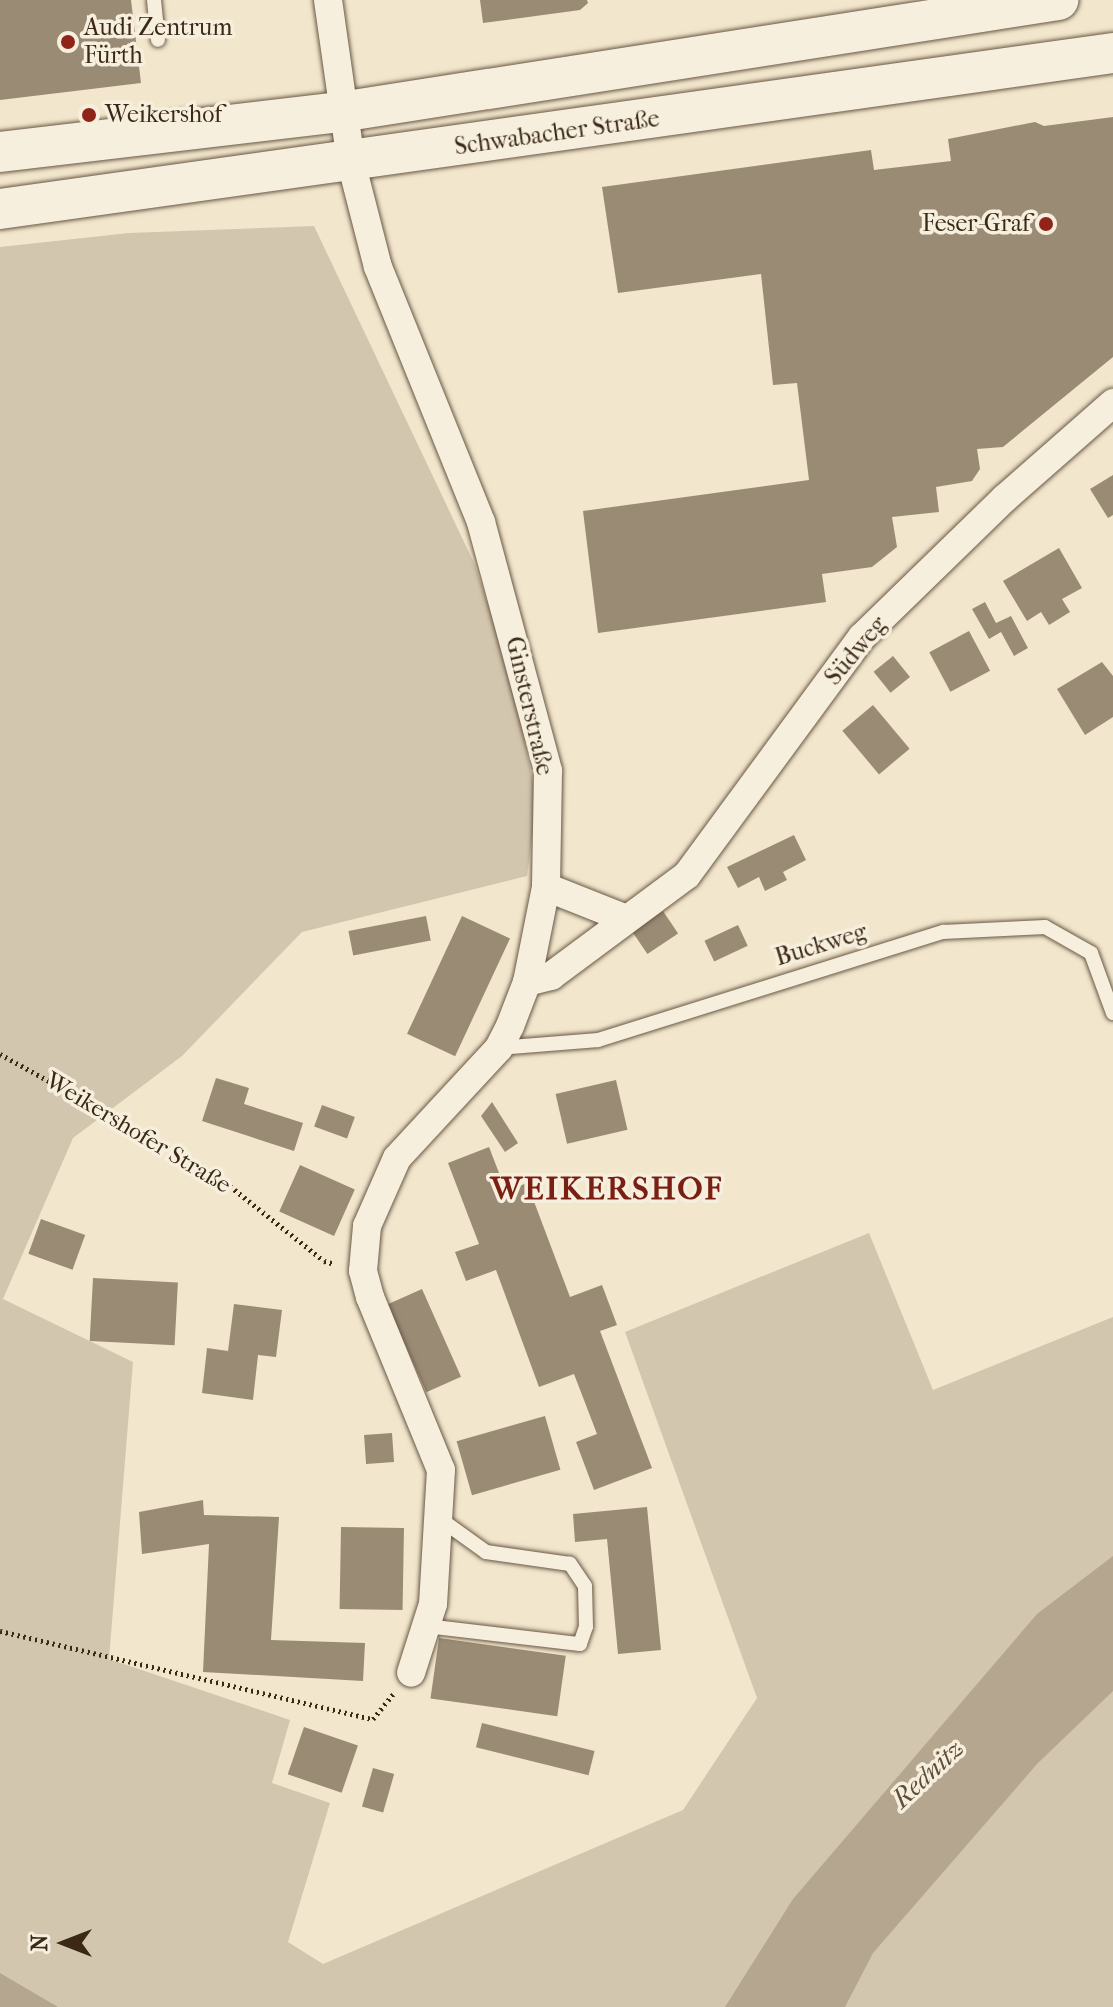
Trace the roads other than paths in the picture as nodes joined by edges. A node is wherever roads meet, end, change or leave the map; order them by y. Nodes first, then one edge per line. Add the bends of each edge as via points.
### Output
1 (154, 0) edge
2 (328, 0) edge
3 (1058, 0) edge
4 (158, 40) dead end
5 (1113, 53) edge
6 (347, 111) junction
7 (0, 152) edge
8 (351, 162) junction
9 (0, 209) edge
10 (1113, 403) edge
11 (546, 887) junction
12 (624, 918) junction
13 (527, 982) junction
14 (1113, 1013) edge
15 (499, 1048) junction
16 (440, 1519) junction
17 (426, 1626) junction
18 (411, 1673) road end

1 - 4 lane
2 - 6 street, Ginsterstraße
3 - 6 main road
5 - 8 main road, Schwabacher Straße
6 - 7 main road
6 - 8 street, Ginsterstraße
8 - 9 main road, Schwabacher Straße
8 - 11 street, Ginsterstraße via 378,267 481,522 528,683 548,771
10 - 12 street, Südweg via 1005,498 862,637 687,875
11 - 12 street
11 - 13 street, Ginsterstraße
12 - 13 street, Südweg via 551,976
13 - 15 street, Ginsterstraße
14 - 15 lane, Buckweg via 1091,953 1045,927 943,932 598,1040
15 - 16 street, Ginsterstraße via 397,1158 367,1226 363,1271 441,1470
16 - 17 street via 433,1604
16 - 17 lane via 486,1552 570,1564 585,1586 586,1627 580,1644
17 - 18 street

